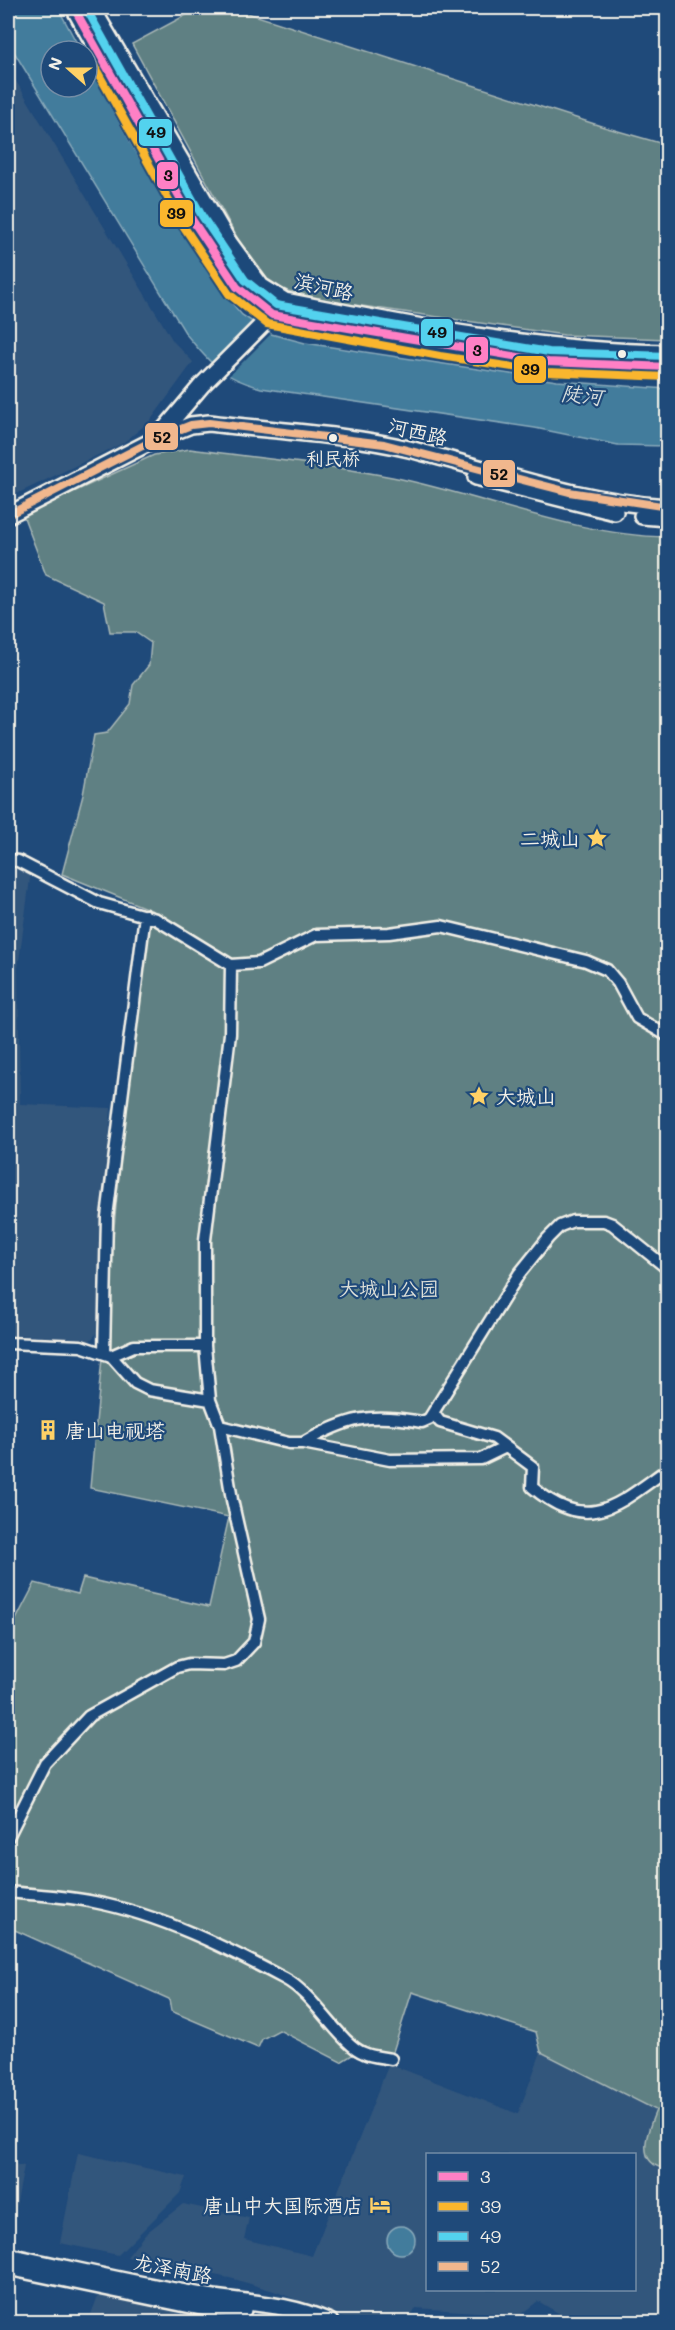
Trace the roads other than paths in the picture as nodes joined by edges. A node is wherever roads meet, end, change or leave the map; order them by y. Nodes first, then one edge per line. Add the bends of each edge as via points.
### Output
1 (74, 8) edge
2 (92, 8) edge
3 (285, 301) junction
4 (269, 319) junction
5 (668, 353) edge
6 (668, 367) edge
7 (156, 439) junction
8 (668, 507) edge
9 (8, 515) edge
10 (668, 518) edge
11 (8, 860) edge
12 (145, 915) junction
13 (231, 965) junction
14 (668, 1036) edge
15 (668, 1269) edge
16 (8, 1343) edge
17 (205, 1346) junction
18 (108, 1355) junction
19 (210, 1400) junction
20 (434, 1414) junction
21 (220, 1426) junction
22 (303, 1443) junction
23 (506, 1447) junction
24 (668, 1469) edge
25 (8, 1837) edge
26 (8, 1892) edge
27 (391, 2059) dead end
28 (8, 2256) edge
29 (8, 2267) edge
30 (210, 2310) edge
31 (304, 2322) edge
32 (330, 2322) edge

1 - 4 main road, 滨河路 via 193,221 237,287
2 - 3 main road, 滨河路 via 228,241 261,285
3 - 4 main road
3 - 5 main road, 滨河路 via 500,341 604,352
4 - 6 main road, 滨河路 via 548,362
4 - 7 main road
7 - 8 main road, 河西路 via 191,425 209,423 362,440 615,503
7 - 9 main road, 河西路
7 - 10 main road, 河西路 via 204,432 354,449 586,507
11 - 12 street via 18,861 99,903
12 - 13 street
12 - 18 street via 107,1217
13 - 14 street via 259,963 316,935 389,933 441,926 586,961 607,970 637,1018
13 - 17 street via 230,1034 205,1240
15 - 20 street via 612,1224 573,1221 560,1226 519,1274
16 - 18 street via 81,1346
17 - 18 street via 134,1346
17 - 19 street
18 - 19 street via 135,1383 149,1390
19 - 21 street
20 - 22 street via 422,1422 370,1416 332,1426
20 - 23 street via 440,1422 481,1432
21 - 22 street
21 - 25 street via 232,1500 256,1598 259,1619 254,1642 237,1661 177,1667 89,1716 45,1763
22 - 23 street via 390,1460 481,1459
23 - 24 street via 533,1467 532,1487 548,1500 576,1513 617,1505
26 - 27 street via 93,1902 145,1915 183,1930 286,1980 318,2006 363,2053
28 - 30 main road, 龙泽南路
29 - 30 main road, 龙泽南路
30 - 31 main road, 龙泽南路 via 254,2310
30 - 32 main road, 龙泽南路 via 272,2304

